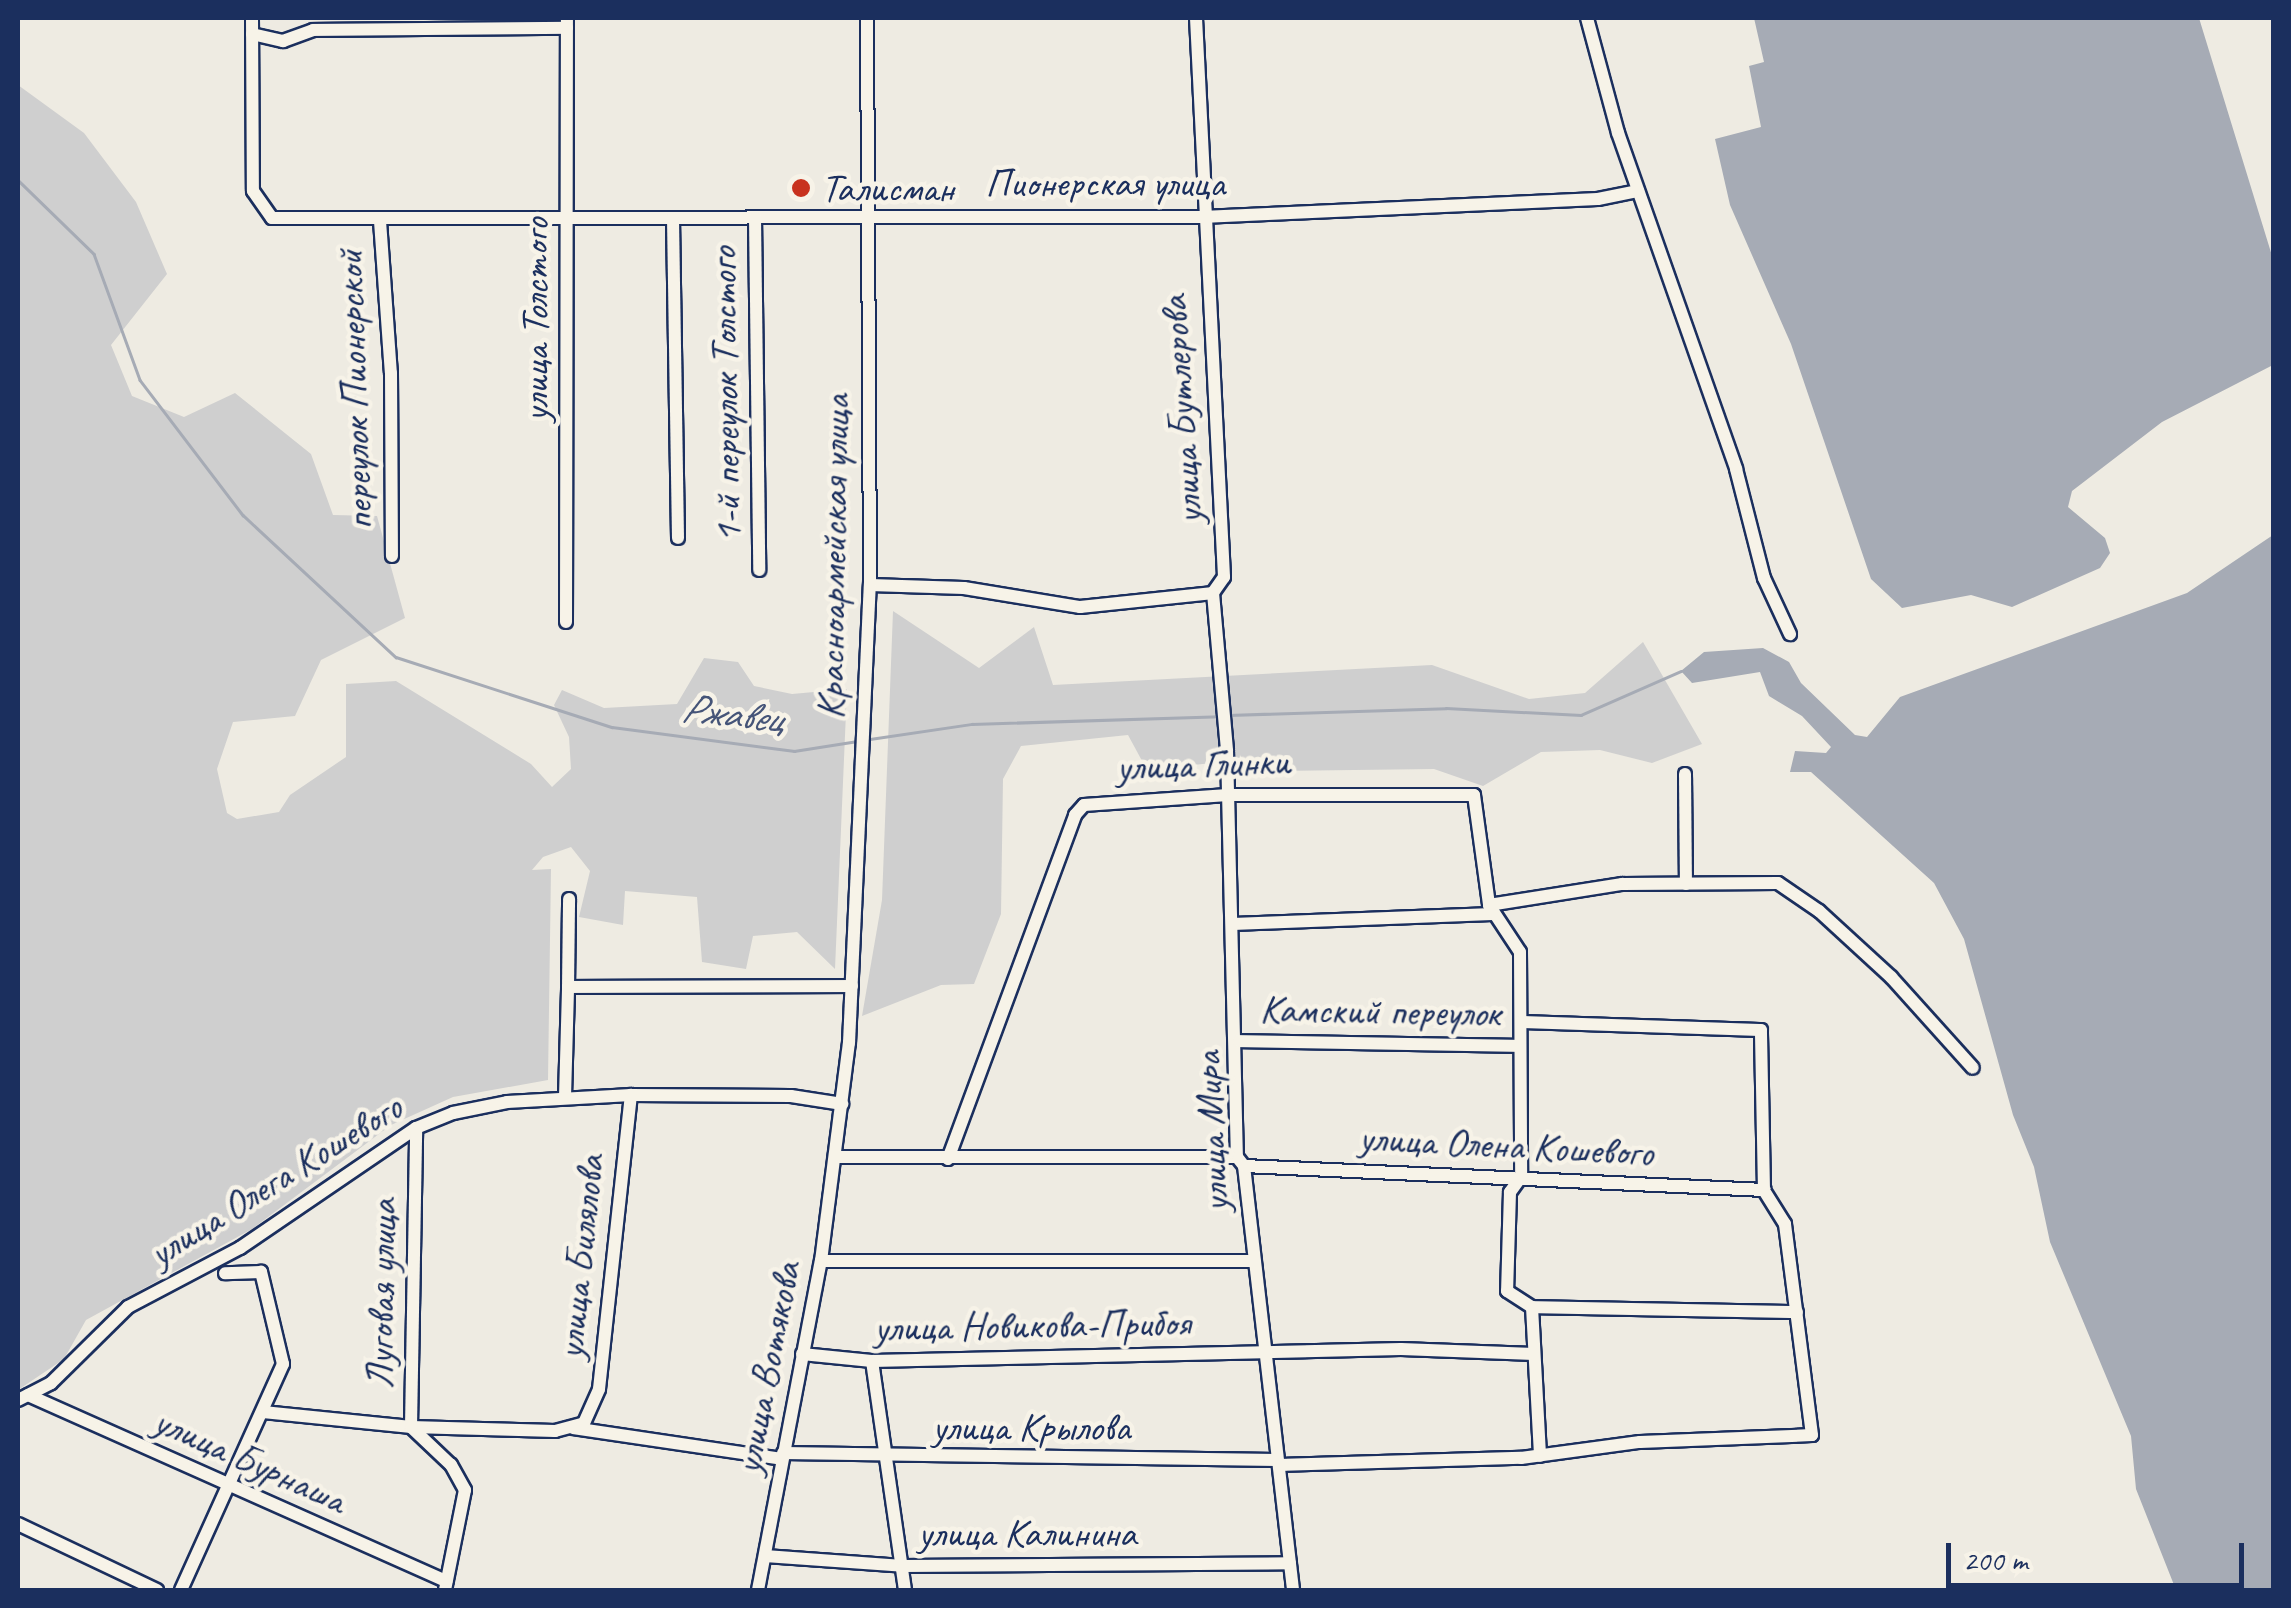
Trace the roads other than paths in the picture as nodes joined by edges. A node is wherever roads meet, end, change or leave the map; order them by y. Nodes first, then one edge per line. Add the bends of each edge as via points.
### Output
1 (252, 18) edge
2 (867, 18) edge
3 (1196, 18) edge
4 (1586, 18) edge
5 (567, 23) edge
6 (252, 34) junction
7 (1638, 191) junction
8 (867, 217) junction
9 (1202, 217) junction
10 (755, 218) junction
11 (673, 219) junction
12 (568, 220) junction
13 (380, 222) junction
14 (678, 538) dead end
15 (392, 556) dead end
16 (759, 570) dead end
17 (870, 585) junction
18 (1213, 593) junction
19 (566, 622) dead end
20 (1790, 634) dead end
21 (1685, 774) dead end
22 (1228, 795) junction
23 (1686, 884) junction
24 (569, 899) dead end
25 (1491, 909) junction
26 (1232, 924) junction
27 (852, 986) junction
28 (568, 987) junction
29 (1521, 1022) junction
30 (1239, 1041) junction
31 (1520, 1046) junction
32 (1973, 1068) dead end
33 (631, 1095) junction
34 (565, 1097) junction
35 (842, 1104) junction
36 (416, 1128) junction
37 (836, 1156) junction
38 (948, 1159) junction
39 (1241, 1161) junction
40 (1521, 1177) junction
41 (1764, 1190) junction
42 (1251, 1260) junction
43 (820, 1261) junction
44 (225, 1273) dead end
45 (1532, 1307) junction
46 (1796, 1312) junction
47 (802, 1354) junction
48 (1263, 1354) junction
49 (1534, 1354) junction
50 (872, 1361) junction
51 (23, 1398) edge
52 (262, 1412) junction
53 (579, 1425) junction
54 (411, 1427) junction
55 (783, 1456) junction
56 (1540, 1456) junction
57 (884, 1458) junction
58 (1278, 1462) junction
59 (228, 1487) junction
60 (18, 1524) edge
61 (765, 1556) junction
62 (1290, 1563) junction
63 (903, 1566) junction
64 (446, 1586) edge
65 (156, 1590) edge
66 (181, 1590) edge
67 (758, 1590) edge
68 (904, 1590) edge
69 (1293, 1590) edge

1 - 6 street
2 - 8 street, Красноармейская улица
3 - 9 street, улица Бутлерова
4 - 7 street
5 - 6 street via 313,30 273,41
5 - 12 street, улица Толстого
6 - 13 street, Пионерская улица via 253,191 272,218
7 - 9 street, Пионерская улица via 1598,199
7 - 20 street via 1736,469 1764,578
8 - 9 street, Пионерская улица
8 - 10 street, Пионерская улица
8 - 17 street, Красноармейская улица
9 - 18 street, улица Бутлерова via 1224,578
10 - 11 street, Пионерская улица
10 - 16 street, 1-й переулок Толстого
11 - 12 street, Пионерская улица
11 - 14 street
12 - 13 street, Пионерская улица
12 - 19 street, улица Толстого
13 - 15 street, переулок Пионерской via 391,373
17 - 18 street via 964,588 1080,607
17 - 27 street, Красноармейская улица
18 - 22 street, улица Бутлерова
21 - 23 street
22 - 25 street, улица Глинки via 1474,796
22 - 26 street, улица Мира
22 - 38 street, улица Глинки via 1096,800 1075,814
23 - 25 street via 1622,884
23 - 32 street via 1761,879 1793,892 1914,999
24 - 28 street
25 - 26 street
25 - 29 street via 1517,939
26 - 30 street, улица Мира
27 - 28 street
27 - 35 street, Красноармейская улица
28 - 34 street
29 - 31 street
29 - 41 street, Камский переулок via 1760,1030
30 - 31 street, Камский переулок
30 - 39 street, улица Мира
31 - 40 street
33 - 34 street, улица Олега Кошевого
33 - 35 street, улица Олега Кошевого via 791,1096
33 - 53 street, улица Билялова via 598,1389
34 - 36 street, улица Олега Кошевого via 507,1102
35 - 37 street, Красноармейская улица
36 - 51 street, улица Олега Кошевого via 240,1248 128,1307 72,1365
36 - 54 street, Луговая улица
37 - 38 street
37 - 43 street, улица Вотякова
38 - 39 street
39 - 40 street, улица Олена Кошевого
39 - 42 street, улица Мира
40 - 41 street, улица Олена Кошевого
40 - 45 street via 1510,1192 1506,1292
41 - 46 street via 1785,1224
42 - 43 street, улица Новикова-Прибоя
42 - 48 street, улица Мира
43 - 47 street, улица Вотякова
44 - 52 street via 256,1269 264,1282 283,1356
45 - 46 street
45 - 49 street
46 - 56 street via 1812,1435 1738,1435
47 - 50 street, улица Новикова-Прибоя
47 - 55 street, улица Вотякова
48 - 49 street, улица Новикова-Прибоя
48 - 50 street, улица Новикова-Прибоя
48 - 58 street, улица Мира
49 - 56 street
50 - 57 street
51 - 59 street, улица Бурнаша
52 - 54 street, Луговая улица
52 - 59 street
53 - 54 street, улица Крылова
53 - 55 street, улица Крылова
54 - 64 street via 451,1465 466,1490
55 - 57 street, улица Крылова
55 - 61 street, улица Вотякова
56 - 58 street
57 - 58 street, улица Крылова
57 - 63 street
58 - 62 street, улица Мира
59 - 64 street, улица Бурнаша
59 - 66 street
60 - 65 street
61 - 63 street, улица Калинина
61 - 67 street, улица Вотякова
62 - 63 street, улица Калинина
62 - 69 street, улица Мира
63 - 68 street

